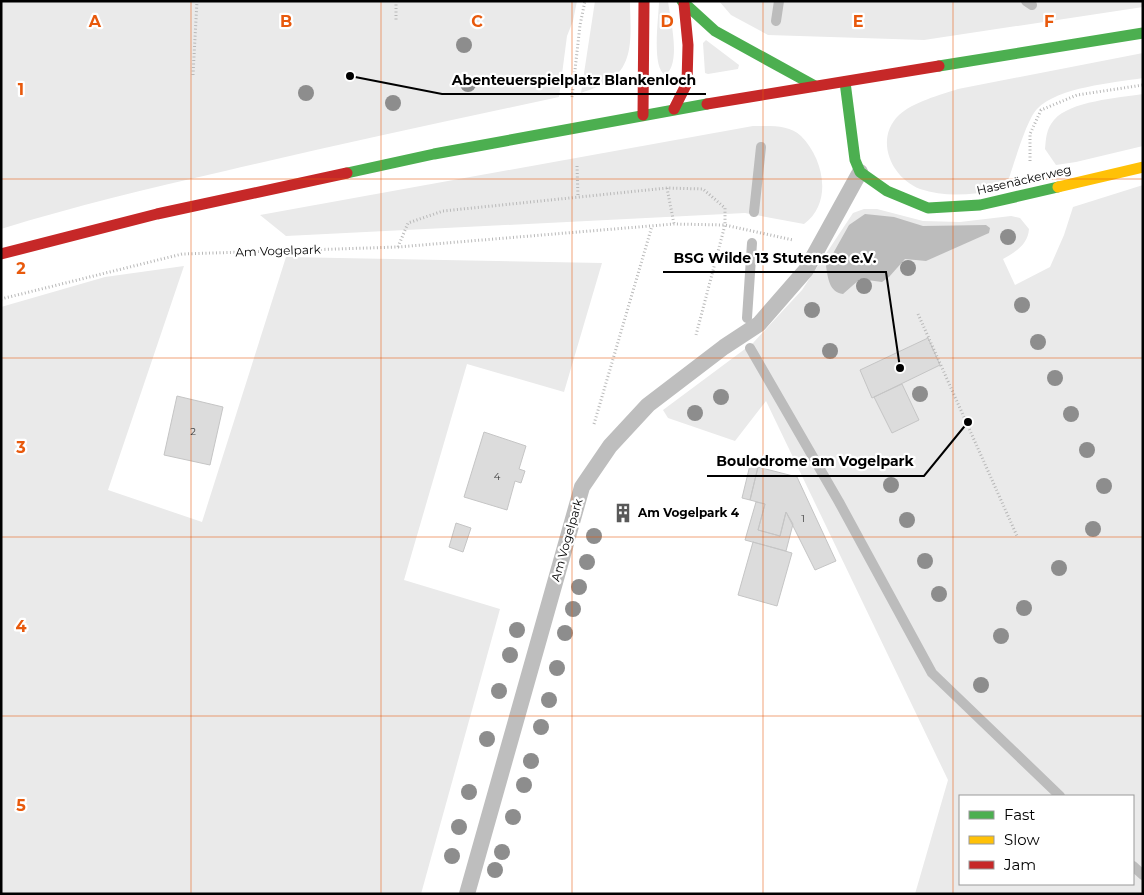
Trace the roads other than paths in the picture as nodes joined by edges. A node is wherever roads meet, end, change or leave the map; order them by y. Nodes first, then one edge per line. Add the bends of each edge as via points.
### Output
1 (644, 1) edge
2 (683, 3) edge
3 (1143, 33) edge
4 (845, 82) junction
5 (815, 86) junction
6 (674, 109) junction
7 (643, 116) junction
8 (1143, 167) edge
9 (860, 172) junction
10 (1, 254) edge
11 (467, 894) edge

1 - 7 main road
2 - 5 main road via 714,31
2 - 6 main road via 688,45 687,83
3 - 4 main road
4 - 5 main road
4 - 9 main road via 855,160
5 - 6 main road
6 - 7 main road
7 - 10 main road via 434,154 157,214
8 - 9 main road, Hasenäckerweg via 980,205 928,208 887,191
9 - 11 lane, Am Vogelpark via 806,270 759,324 648,405 610,446 582,487

